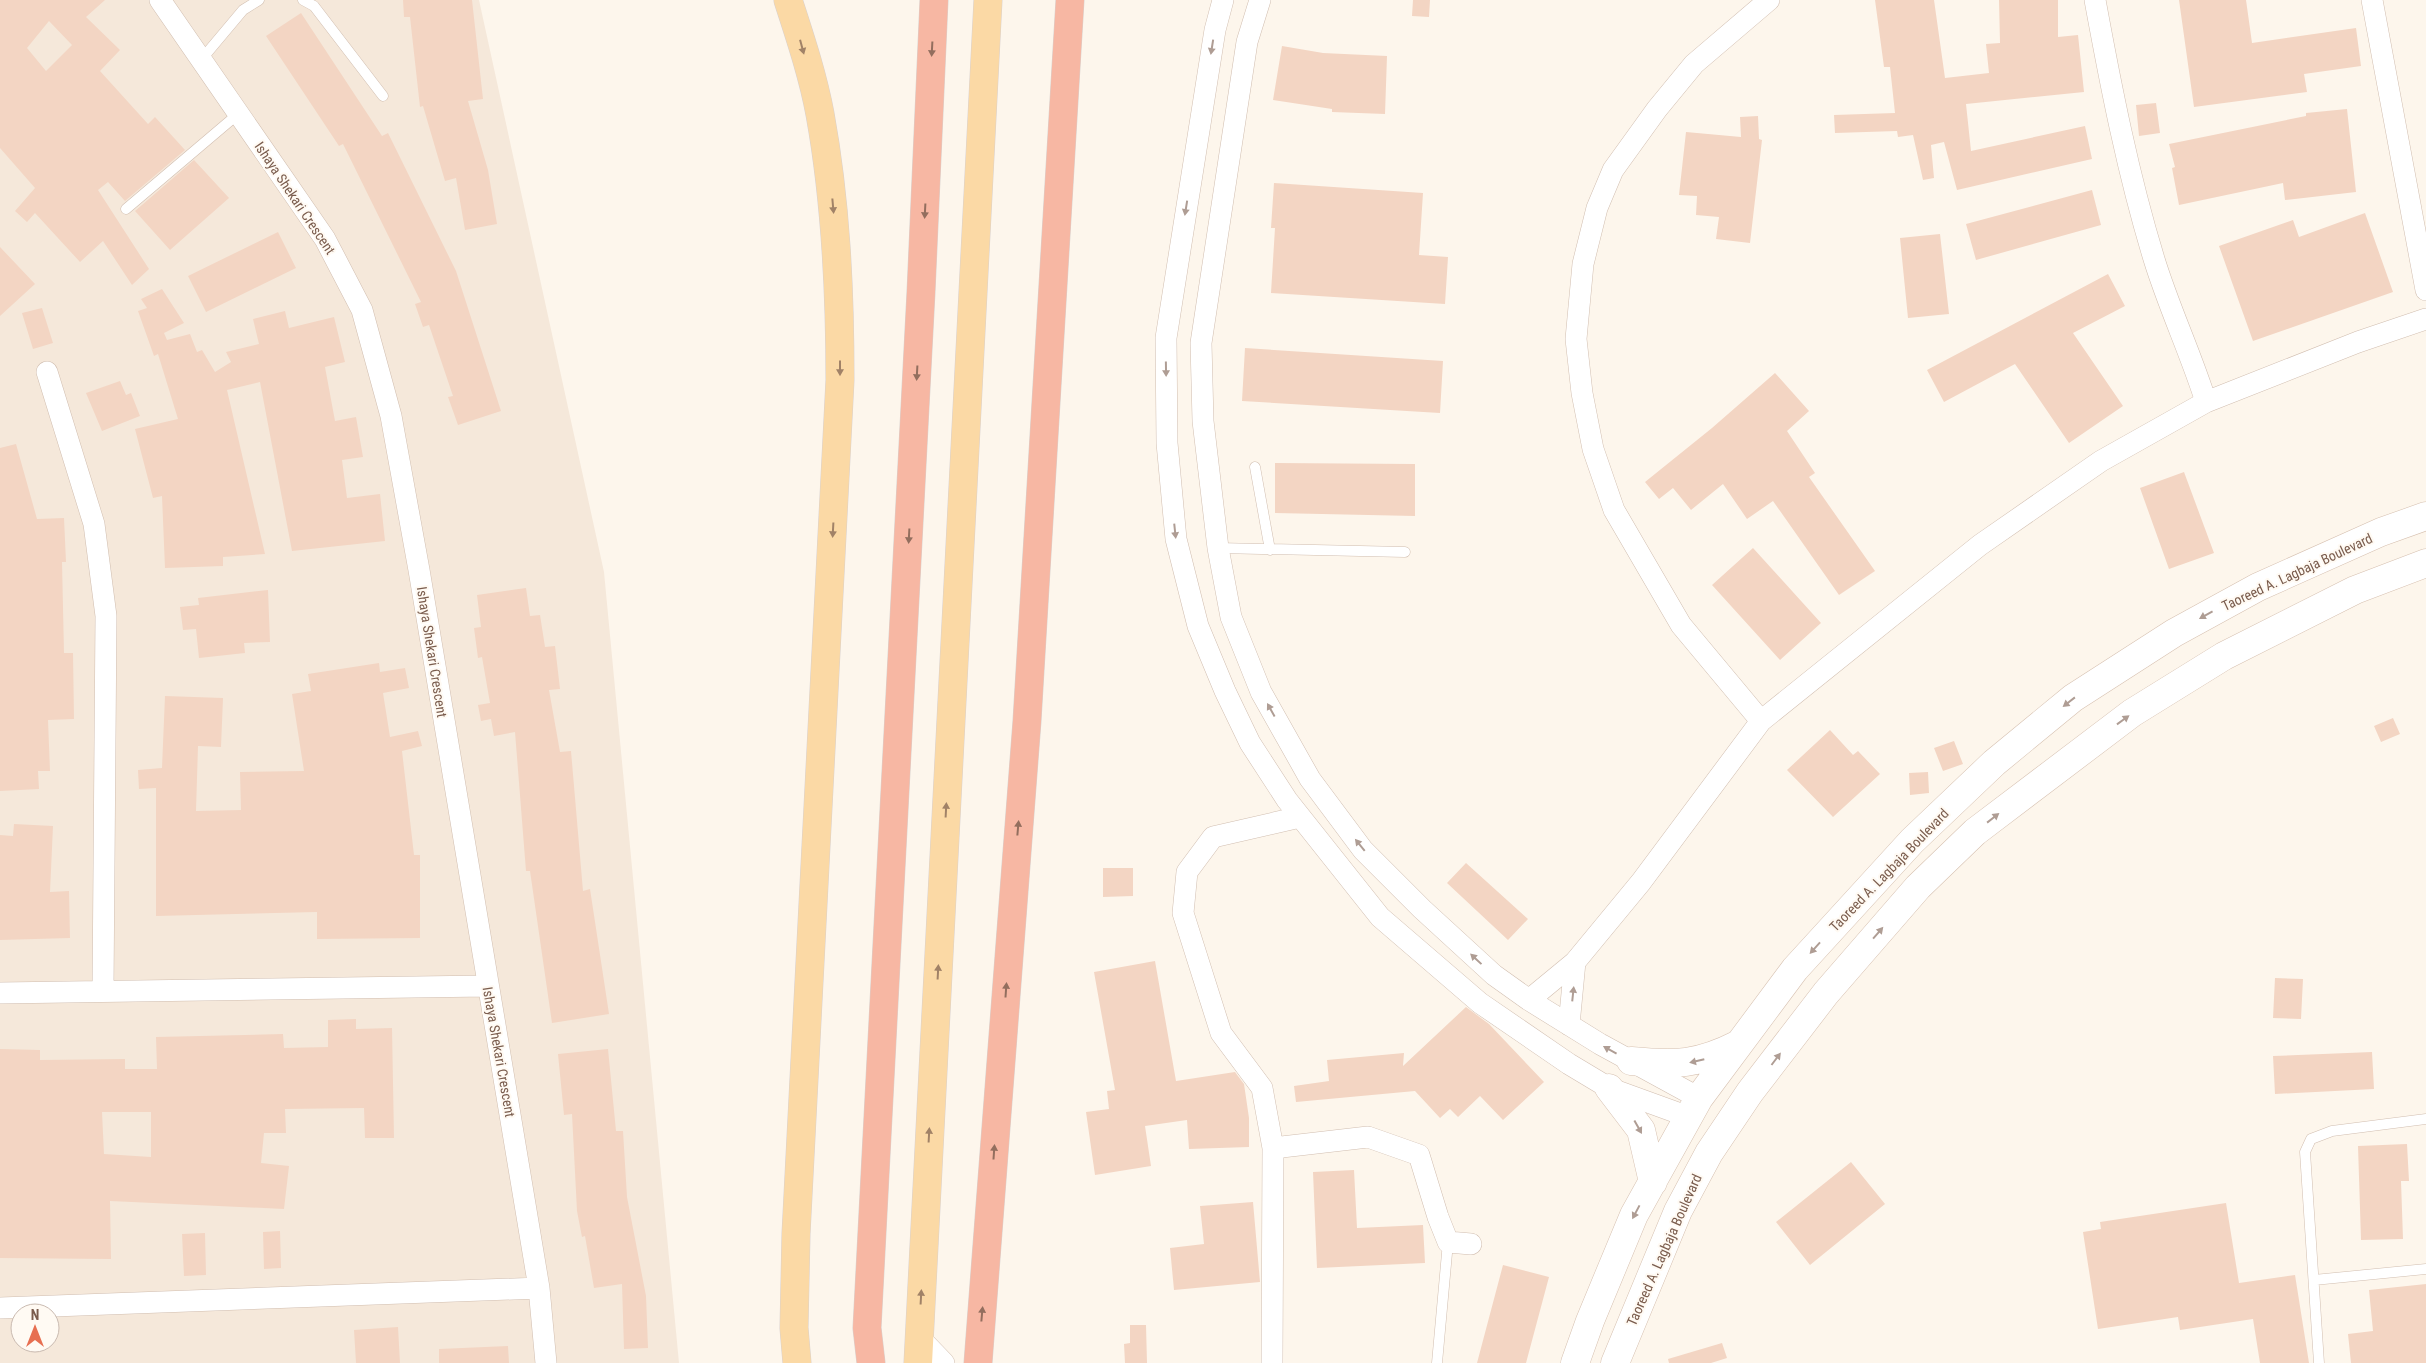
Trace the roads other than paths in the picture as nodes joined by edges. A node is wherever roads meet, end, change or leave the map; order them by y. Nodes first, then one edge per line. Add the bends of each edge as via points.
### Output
1 (160, 0) edge
2 (259, 0) edge
3 (303, 0) edge
4 (788, 0) edge
5 (934, 0) edge
6 (988, 0) edge
7 (1070, 0) edge
8 (1223, 0) edge
9 (1260, 0) edge
10 (1769, 0) edge
11 (2095, 0) edge
12 (2372, 0) edge
13 (201, 60) junction
14 (383, 96) dead end
15 (238, 114) junction
16 (126, 210) dead end
17 (2426, 290) edge
18 (2426, 318) edge
19 (47, 372) dead end
20 (2206, 402) junction
21 (1255, 468) dead end
22 (2426, 516) edge
23 (1218, 548) junction
24 (1270, 550) junction
25 (1405, 552) dead end
26 (2426, 563) edge
27 (1761, 721) junction
28 (1300, 817) junction
29 (1575, 962) junction
30 (487, 986) junction
31 (103, 990) junction
32 (0, 992) edge
33 (1529, 1000) junction
34 (1569, 1025) junction
35 (1742, 1042) junction
36 (1631, 1061) junction
37 (1609, 1088) junction
38 (1750, 1092) junction
39 (1697, 1110) junction
40 (2426, 1119) edge
41 (1273, 1148) junction
42 (1708, 1152) junction
43 (1653, 1182) junction
44 (1448, 1242) junction
45 (1471, 1244) dead end
46 (2426, 1269) edge
47 (2314, 1280) junction
48 (539, 1288) junction
49 (0, 1308) edge
50 (919, 1350) edge
51 (546, 1363) edge
52 (797, 1363) edge
53 (870, 1363) edge
54 (944, 1363) edge
55 (978, 1363) edge
56 (1272, 1363) edge
57 (1437, 1363) edge
58 (1575, 1363) edge
59 (1614, 1363) edge
60 (2319, 1363) edge

1 - 13 street, Ishaya Shekari Crescent
2 - 13 lane via 243,10
3 - 14 lane via 314,6
4 -> 52 main road via 820,112 831,186 840,294 839,419 796,1234 794,1328
5 -> 53 highway via 868,1328
50 -> 6 main road
55 -> 7 highway via 1027,721
8 -> 28 street via 1215,30 1166,338 1167,443 1176,539 1198,626 1250,743
9 - 23 street via 1245,52 1201,343 1203,422
10 - 27 street via 1694,64 1613,170 1598,208 1583,264 1576,339 1593,449 1614,510 1682,625
11 - 20 street via 2119,131 2152,252
12 - 17 street
13 - 15 street, Ishaya Shekari Crescent
15 - 16 lane
15 - 30 street, Ishaya Shekari Crescent via 325,239 362,310 391,416
18 - 20 street
19 - 31 street via 94,524 106,616
20 - 27 street via 2101,461 1980,546
21 - 24 lane
22 -> 35 street, Taoreed A. Lagbaja Boulevard via 2381,532 2258,587 2174,633 2073,698 1994,763 1912,841 1795,970
23 - 24 lane
33 -> 23 street via 1494,975 1369,856 1310,779 1261,692 1231,617
24 - 25 lane
38 -> 26 street, Taoreed A. Lagbaja Boulevard via 1826,993 1918,887 1975,832 2025,792 2132,713 2224,656 2355,590
27 - 29 street via 1652,867
28 - 37 street via 1380,917 1480,1003
28 - 41 street via 1213,837 1187,872 1183,913 1222,1033 1262,1088
29 - 33 street
34 -> 29 street
30 - 31 street
30 - 48 street, Ishaya Shekari Crescent
31 - 32 street
33 - 34 street
36 -> 34 street
35 -> 36 street via 1715,1056 1691,1062 1670,1065
35 - 39 street, Taoreed A. Lagbaja Boulevard
36 - 39 street
37 - 39 street
37 -> 43 street via 1641,1130
38 - 39 street via 1721,1108
38 - 42 street, Taoreed A. Lagbaja Boulevard
39 - 42 street
39 - 43 street, Taoreed A. Lagbaja Boulevard
40 - 47 lane via 2332,1131 2312,1139 2305,1152
41 - 44 street via 1368,1137 1419,1155
41 - 56 street
42 - 59 street, Taoreed A. Lagbaja Boulevard via 1678,1211
43 -> 58 street, Taoreed A. Lagbaja Boulevard via 1620,1248
44 - 45 street
44 - 57 lane
46 - 47 lane
47 - 60 lane
48 - 49 street
48 - 51 street, Ishaya Shekari Crescent
50 - 54 street

